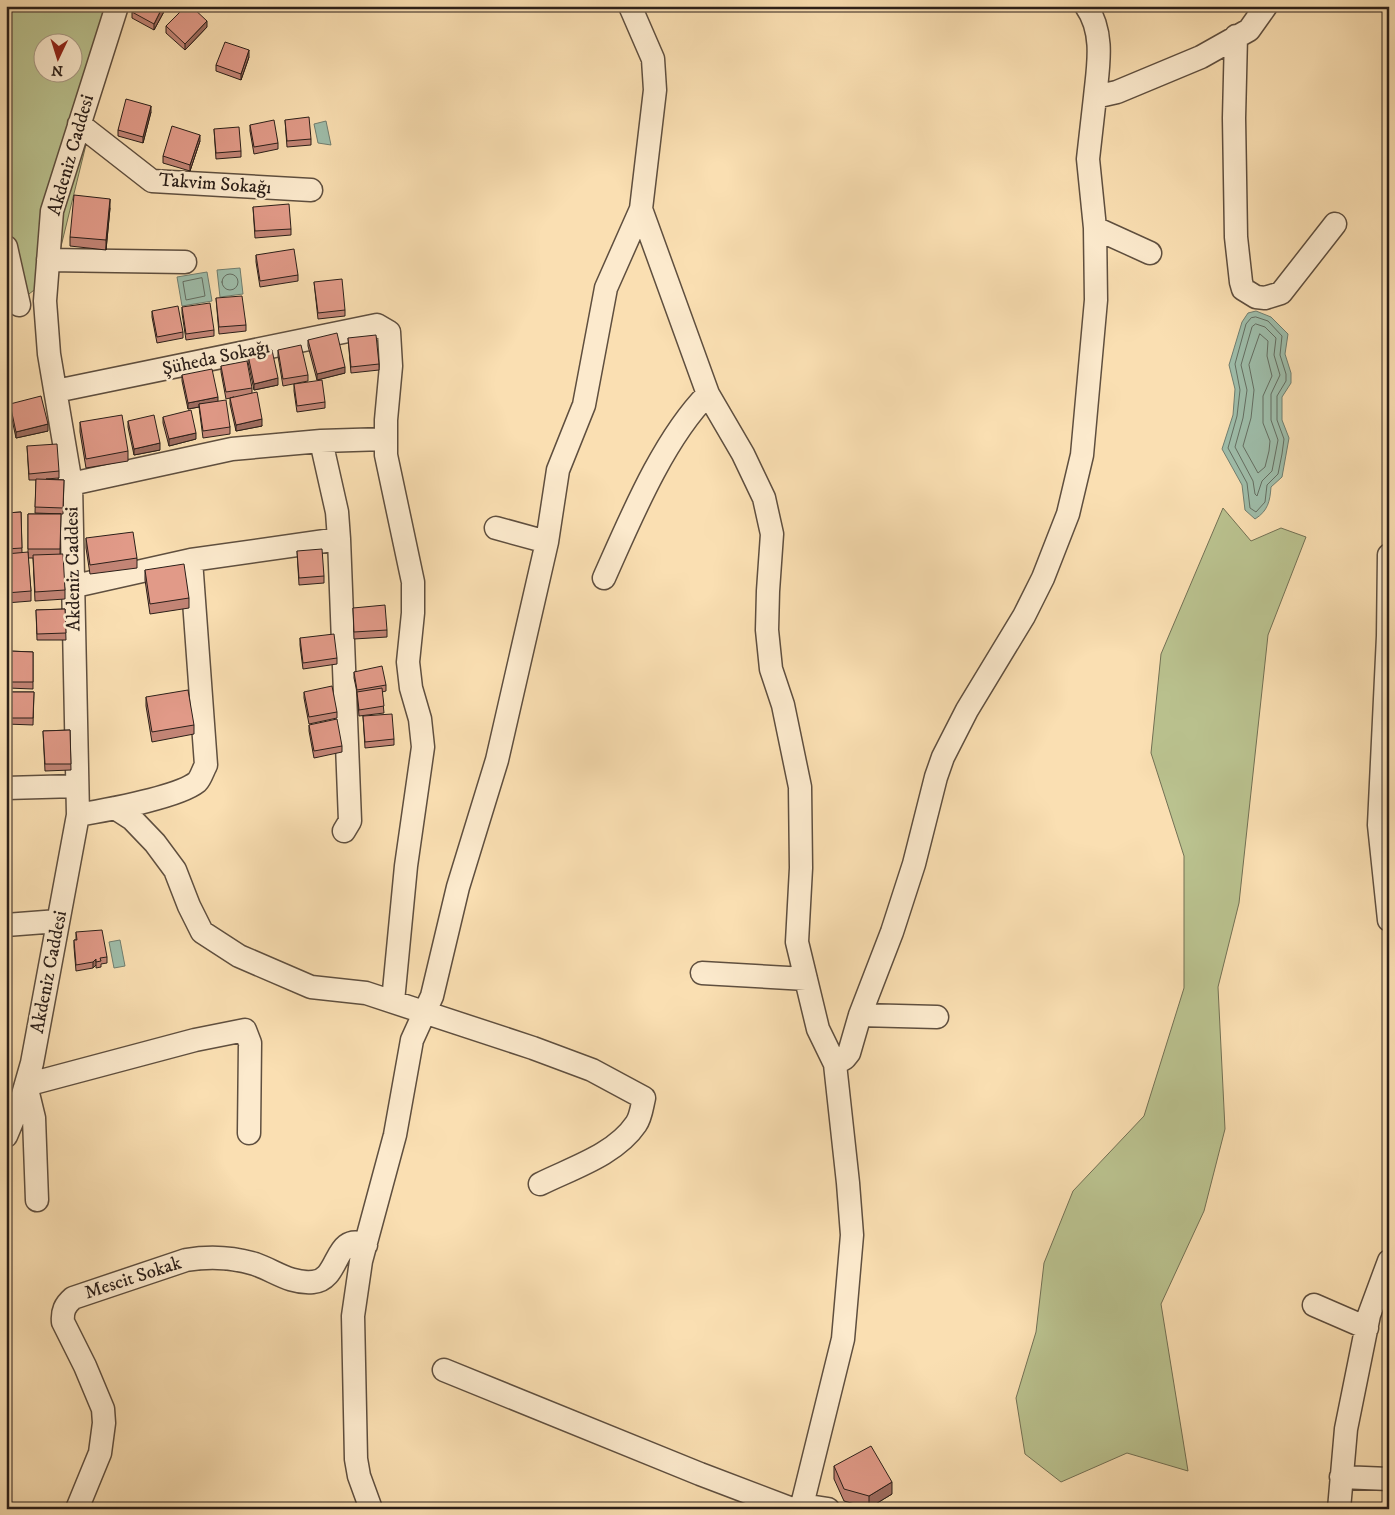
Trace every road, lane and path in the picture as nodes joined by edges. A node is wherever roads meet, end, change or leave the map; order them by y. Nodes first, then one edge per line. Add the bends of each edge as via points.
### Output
1 (117, 6) edge
2 (630, 6) edge
3 (1086, 6) edge
4 (1266, 6) edge
5 (1236, 36) junction
6 (1095, 98) junction
7 (79, 124) junction
8 (310, 190) dead end
9 (641, 208) junction
10 (1335, 224) dead end
11 (1095, 228) junction
12 (6, 247) edge
13 (1150, 253) dead end
14 (48, 260) junction
15 (185, 262) dead end
16 (45, 301) junction
17 (13, 306) edge
18 (56, 391) junction
19 (708, 394) junction
20 (385, 440) junction
21 (321, 441) junction
22 (71, 484) junction
23 (496, 528) dead end
24 (339, 539) junction
25 (547, 542) junction
26 (1389, 555) edge
27 (191, 560) junction
28 (604, 578) dead end
29 (75, 586) junction
30 (78, 786) junction
31 (6, 788) edge
32 (115, 808) junction
33 (78, 815) junction
34 (344, 830) dead end
35 (1389, 920) edge
36 (58, 921) junction
37 (6, 924) edge
38 (702, 973) dead end
39 (806, 979) junction
40 (392, 1001) junction
41 (425, 1012) junction
42 (860, 1015) junction
43 (938, 1017) dead end
44 (835, 1064) junction
45 (26, 1085) junction
46 (249, 1133) dead end
47 (6, 1136) edge
48 (540, 1184) dead end
49 (38, 1200) dead end
50 (366, 1245) junction
51 (1389, 1261) edge
52 (1314, 1305) dead end
53 (1366, 1328) junction
54 (444, 1370) dead end
55 (1342, 1477) junction
56 (1389, 1479) edge
57 (798, 1507) edge
58 (77, 1509) edge
59 (371, 1509) edge
60 (828, 1509) edge
61 (1339, 1509) edge

1 - 7 street, Akdeniz Caddesi
2 - 9 street via 652,59 655,90
3 - 6 street via 1098,37
4 - 5 street via 1249,30
5 - 6 street via 1201,57
5 - 10 street via 1236,237 1243,289 1256,298 1282,293
6 - 11 street via 1088,159
7 - 8 street, Takvim Sokağı via 152,181
7 - 14 street, Akdeniz Caddesi via 52,211
9 - 19 street
9 - 25 street via 606,288 584,405 558,470
11 - 13 street
11 - 42 street via 1097,267 1092,352 1082,455 1068,514 1024,616 967,710 943,757 902,902
12 - 17 street
14 - 15 street
14 - 16 street, Akdeniz Caddesi
16 - 17 street
16 - 18 street, Akdeniz Caddesi
18 - 20 street, Şüheda Sokağı via 377,325 386,328 390,337
18 - 22 street, Akdeniz Caddesi
19 - 28 street via 651,477
19 - 39 street via 764,498 772,534 768,630 771,669 783,705 800,787 801,868 797,942
20 - 21 street
20 - 40 street via 391,486 413,582 414,613 408,662 423,747
21 - 22 street via 232,449
21 - 24 street via 336,504
22 - 29 street, Akdeniz Caddesi
23 - 25 street
24 - 27 street
24 - 34 street via 350,821
25 - 41 street via 497,760 458,887 432,996
26 - 35 street via 1378,825
27 - 29 street
27 - 32 street via 206,765 198,781 180,791
29 - 30 street, Akdeniz Caddesi via 73,632
30 - 31 street
30 - 33 street, Akdeniz Caddesi
32 - 33 street
32 - 40 street via 132,819 176,870 202,932 239,956 311,987
33 - 36 street, Akdeniz Caddesi
36 - 37 street
36 - 45 street, Akdeniz Caddesi
38 - 39 street
39 - 44 street via 818,1030
40 - 41 street
41 - 48 street via 592,1070 644,1098 638,1123 623,1140
41 - 50 street via 412,1040 392,1149
42 - 43 street
42 - 44 street via 849,1052
44 - 57 street via 852,1244 843,1339
45 - 46 street via 245,1030 250,1043
45 - 47 street, Akdeniz Caddesi
45 - 49 street via 34,1118
50 - 58 street, Mescit Sokak via 355,1242 344,1246 331,1273 319,1281 297,1282 238,1260 202,1257 68,1302 62,1314 63,1322 103,1409 104,1423 100,1453
50 - 59 street via 353,1316 355,1431 359,1476
51 - 53 street
52 - 53 street
53 - 55 street via 1346,1429
54 - 57 street via 700,1474
55 - 56 street
55 - 61 street
57 - 60 street

